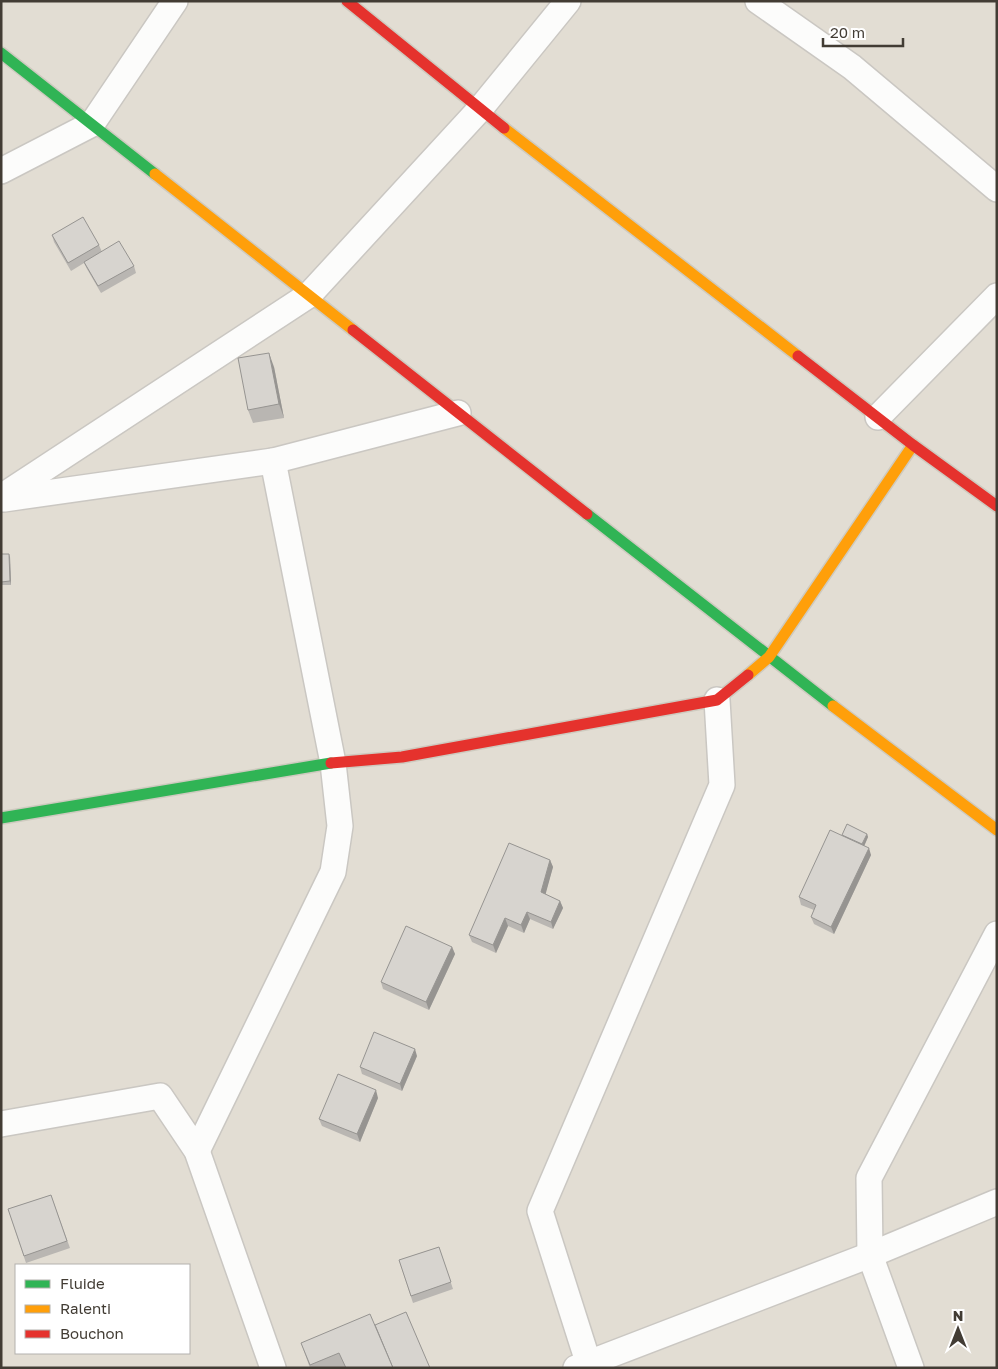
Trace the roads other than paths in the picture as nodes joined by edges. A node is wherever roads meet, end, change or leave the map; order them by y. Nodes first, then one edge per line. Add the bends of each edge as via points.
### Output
1 (175, 1) edge
2 (347, 1) edge
3 (568, 1) edge
4 (758, 1) edge
5 (1, 53) edge
6 (480, 109) junction
7 (92, 124) junction
8 (1, 171) edge
9 (997, 188) edge
10 (309, 295) junction
11 (997, 296) edge
12 (458, 413) junction
13 (878, 417) junction
14 (913, 444) junction
15 (273, 461) junction
16 (1, 498) edge
17 (997, 506) edge
18 (769, 657) junction
19 (717, 700) junction
20 (333, 763) junction
21 (1, 818) edge
22 (997, 830) edge
23 (997, 934) edge
24 (1, 1124) edge
25 (197, 1151) junction
26 (997, 1202) edge
27 (870, 1255) junction
28 (585, 1366) edge
29 (274, 1368) edge
30 (911, 1368) edge

1 - 7 street
2 - 6 street
3 - 6 street
4 - 9 street via 852,67
5 - 7 street
6 - 10 street
6 - 13 street
7 - 8 street
7 - 10 street
10 - 12 street
10 - 16 street
11 - 13 street
12 - 15 street
12 - 18 street
13 - 14 street
14 - 17 street
14 - 18 street
15 - 16 street
15 - 20 street
18 - 19 street
18 - 22 street
19 - 20 street via 402,757
19 - 28 street via 722,784 540,1211
20 - 21 street
20 - 25 street via 340,826 333,872
23 - 27 street via 869,1178
24 - 25 street via 160,1096
25 - 29 street
26 - 27 street
27 - 28 street
27 - 30 street

